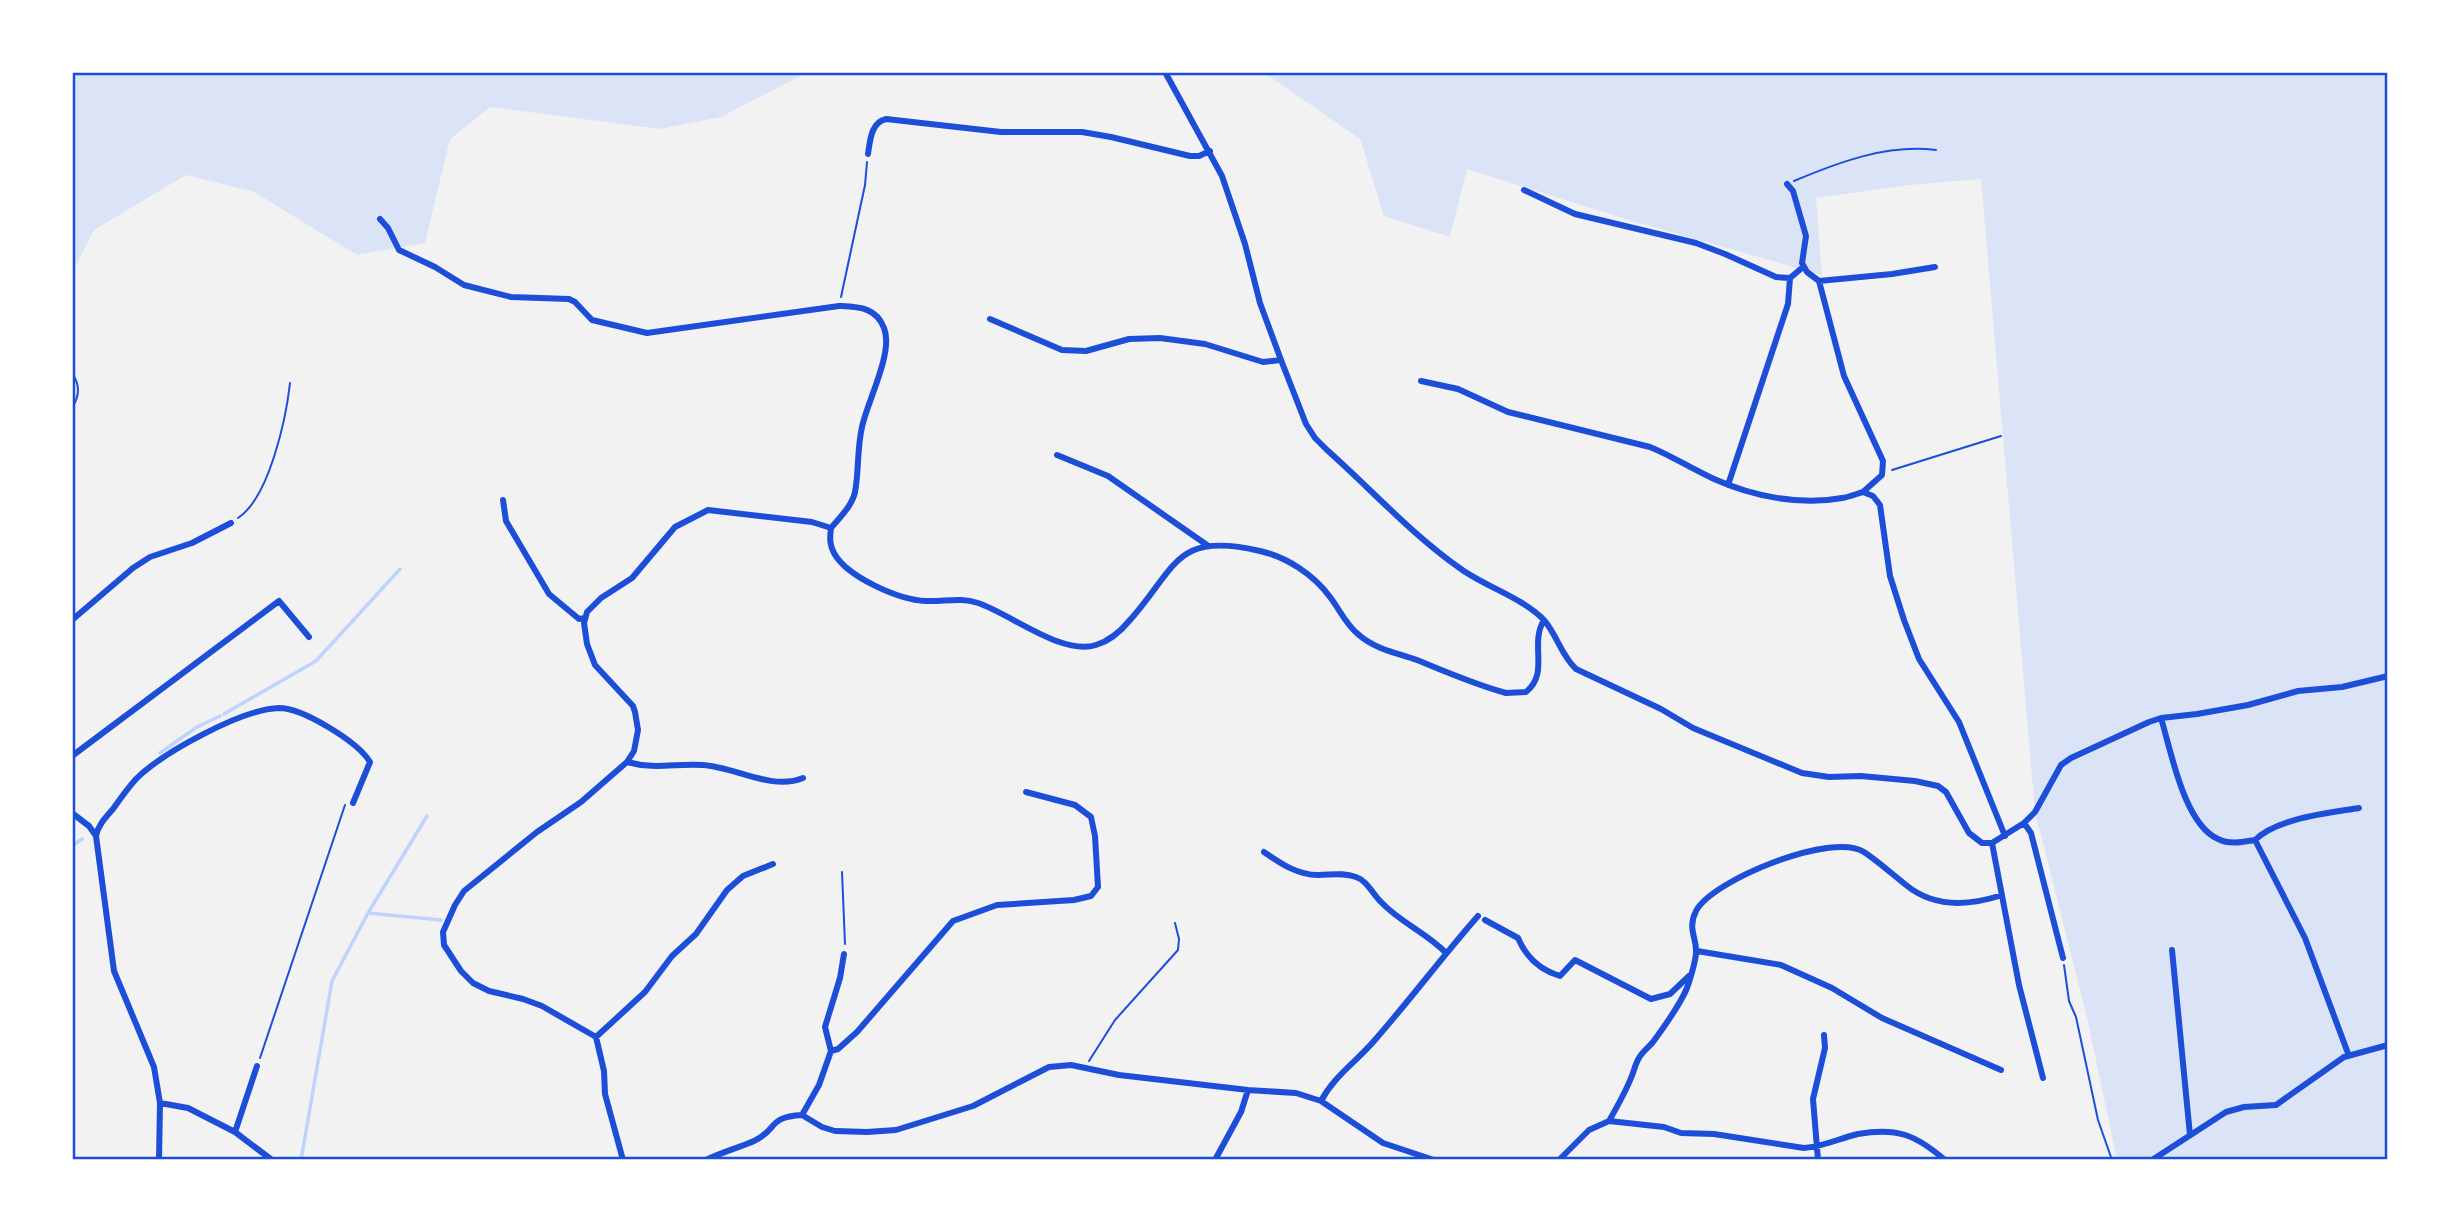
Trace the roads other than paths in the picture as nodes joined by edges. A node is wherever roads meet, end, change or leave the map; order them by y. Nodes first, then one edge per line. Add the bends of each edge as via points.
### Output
1 (1165, 72) edge
2 (1210, 151) junction
3 (868, 154) road end
4 (1787, 184) road end
5 (1524, 190) dead end
6 (380, 219) dead end
7 (1803, 267) junction
8 (1935, 267) dead end
9 (1790, 278) junction
10 (1819, 281) junction
11 (990, 319) dead end
12 (1280, 360) junction
13 (1421, 381) dead end
14 (1057, 455) dead end
15 (1728, 485) junction
16 (1863, 492) junction
17 (503, 500) dead end
18 (231, 523) road end
19 (831, 528) junction
20 (1207, 545) junction
21 (584, 618) junction
22 (72, 620) edge
23 (1544, 620) junction
24 (309, 637) dead end
25 (2388, 676) edge
26 (2161, 718) junction
27 (72, 756) edge
28 (627, 762) junction
29 (803, 778) dead end
30 (1026, 792) dead end
31 (353, 803) dead end
32 (2359, 808) dead end
33 (72, 813) edge
34 (2024, 823) junction
35 (96, 836) junction
36 (2005, 836) junction
37 (2255, 840) junction
38 (1992, 843) junction
39 (1264, 852) dead end
40 (773, 864) dead end
41 (2002, 895) junction
42 (2172, 950) dead end
43 (1697, 951) junction
44 (1446, 953) junction
45 (844, 954) road end
46 (2063, 958) road end
47 (1690, 974) junction
48 (1824, 1035) dead end
49 (596, 1037) junction
50 (2388, 1045) edge
51 (831, 1051) junction
52 (2349, 1056) junction
53 (257, 1066) road end
54 (2001, 1070) dead end
55 (2042, 1078) dead end
56 (1248, 1090) junction
57 (1321, 1101) junction
58 (160, 1104) junction
59 (802, 1115) junction
60 (1609, 1121) junction
61 (235, 1132) junction
62 (2190, 1135) junction
63 (1816, 1147) junction
64 (159, 1160) edge
65 (272, 1160) edge
66 (623, 1160) edge
67 (706, 1160) edge
68 (1214, 1160) edge
69 (1434, 1160) edge
70 (1559, 1160) edge
71 (1818, 1160) edge
72 (1945, 1160) edge
73 (2152, 1160) edge

1 - 2 street
2 - 3 street via 1190,156 1082,132 1001,132 883,119 874,129
2 - 12 street via 1230,197
4 - 7 street via 1795,194 1806,236
5 - 9 street via 1575,214 1696,243 1776,277
6 - 19 street via 399,250 467,287 511,297 569,299 592,320 648,333 839,306 874,312 884,328 884,355 860,431 855,494
7 - 9 street
7 - 10 street
8 - 10 street
9 - 15 street via 1788,304
10 - 16 street via 1844,376 1883,461 1882,475
11 - 12 street via 1062,349 1086,351 1129,339 1160,338 1205,344 1263,362
12 - 23 street via 1306,424 1326,450 1445,557
13 - 15 street via 1458,389 1508,412 1650,447
14 - 20 street via 1108,476
15 - 16 street via 1762,496 1820,500
16 - 36 street via 1880,505 1890,576 1919,659 1959,722
17 - 21 street via 506,521 549,594 579,619
18 - 22 street via 192,543 150,556
19 - 20 street via 834,554 862,579 911,599 980,604 1072,647 1099,644 1117,632 1172,564 1188,551
19 - 21 street via 708,510 675,527 641,569 590,607
20 - 23 street via 1262,551 1289,562 1318,583 1349,626 1374,645 1506,693 1526,692 1536,681 1537,637
21 - 28 street via 595,665 635,712 638,738
23 - 38 street via 1576,668 1693,728 1802,773 1938,786 1975,839
24 - 27 street via 279,601
25 - 26 street
26 - 34 street via 2061,765
26 - 37 street via 2182,791 2201,826 2225,842
28 - 29 street via 648,767 718,767 770,781
28 - 49 street via 464,891 443,932 444,945 473,983 542,1006
30 - 51 street via 1076,805 1091,817 1098,887 1091,896 1074,900 997,905 953,921 857,1032
31 - 35 street via 370,762 366,755 298,710 278,708 227,722 182,746 137,778
32 - 37 street via 2294,821 2264,831
33 - 35 street
34 - 36 street
34 - 46 street via 2031,833
35 - 58 street via 114,971 154,1067
36 - 38 street
37 - 52 street via 2305,939
38 - 41 street
39 - 44 street via 1306,874 1360,878 1383,905
40 - 49 street via 743,876 727,890 645,992
41 - 43 street via 1952,904 1932,900 1857,847 1829,845 1780,859 1703,901 1692,925
41 - 55 street
42 - 62 street
43 - 47 street
43 - 54 street via 1781,965 1882,1018
44 - 47 street via 1481,918 1518,938 1523,950 1545,972 1560,976 1575,960 1651,999 1670,994
44 - 57 street via 1409,1002 1339,1074
45 - 51 street via 825,1027
47 - 60 street via 1678,1006 1638,1059
48 - 63 street via 1813,1099
49 - 66 street
50 - 52 street
51 - 59 street
52 - 62 street via 2280,1103 2231,1110
53 - 61 street
56 - 57 street via 1296,1093
56 - 59 street via 1071,1065 1049,1068 973,1106 895,1130 835,1130
56 - 68 street
57 - 69 street via 1383,1143
58 - 61 street via 188,1108
58 - 64 street
59 - 67 street via 778,1119 761,1137
60 - 63 street
60 - 70 street via 1589,1130
61 - 65 street
62 - 73 street
63 - 71 street
63 - 72 street via 1893,1131 1920,1140

